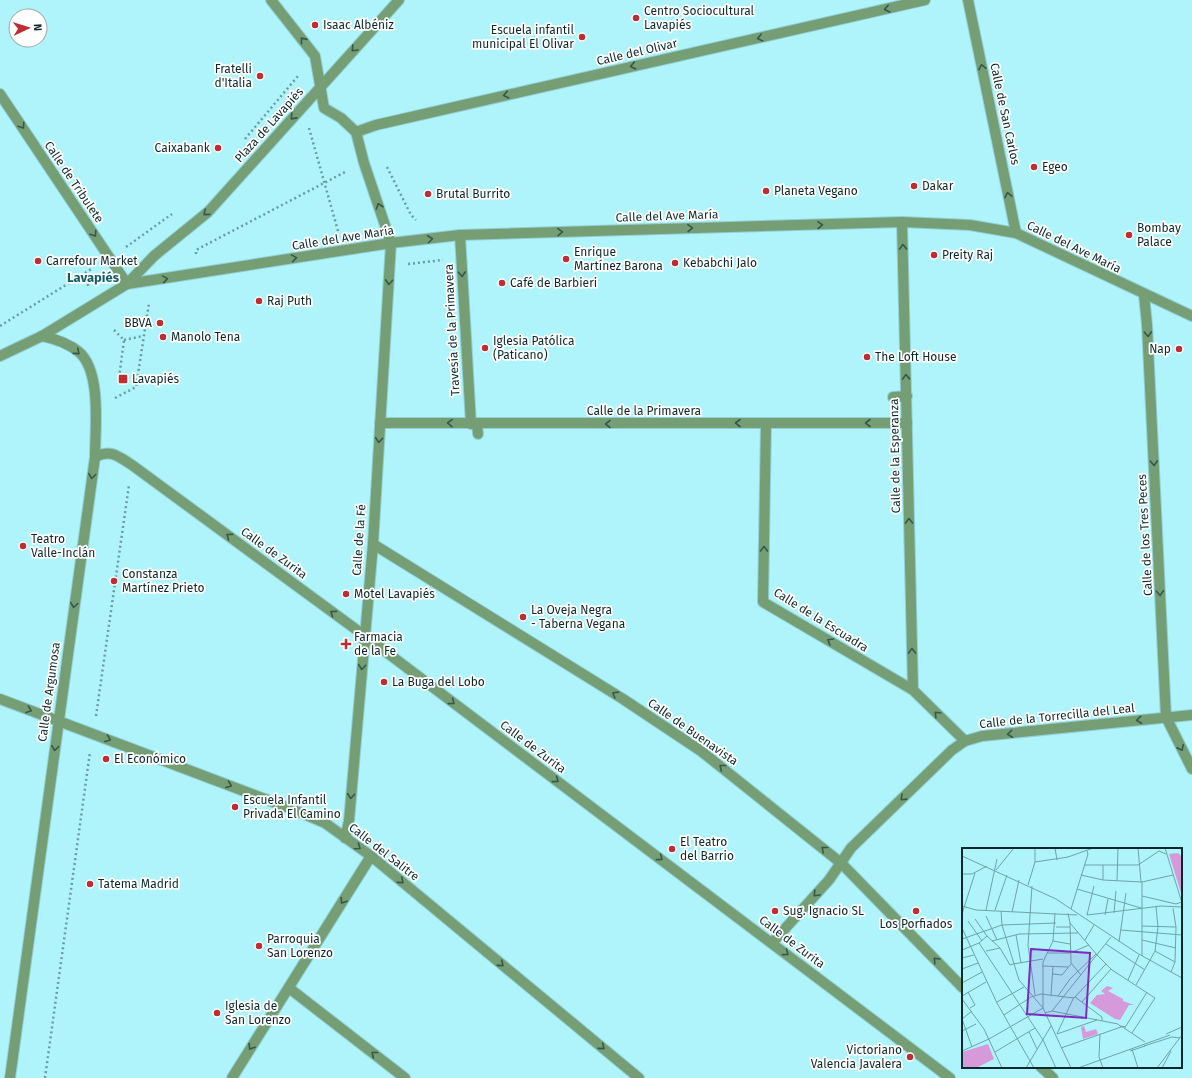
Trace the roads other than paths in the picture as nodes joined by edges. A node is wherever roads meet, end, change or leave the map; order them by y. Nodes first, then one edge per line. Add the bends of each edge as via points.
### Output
1 (271, 0) edge
2 (399, 0) edge
3 (925, 0) edge
4 (968, 0) edge
5 (320, 89) junction
6 (0, 94) edge
7 (356, 132) junction
8 (902, 222) junction
9 (1016, 233) junction
10 (460, 235) junction
11 (391, 243) junction
12 (127, 284) junction
13 (1144, 295) junction
14 (1192, 316) edge
15 (42, 336) junction
16 (0, 356) edge
17 (907, 396) junction
18 (893, 397) dead end
19 (380, 423) junction
20 (766, 423) junction
21 (907, 423) junction
22 (475, 427) junction
23 (95, 457) junction
24 (373, 544) junction
25 (365, 636) junction
26 (913, 690) junction
27 (0, 699) edge
28 (1192, 715) edge
29 (1166, 717) junction
30 (58, 720) junction
31 (965, 741) junction
32 (1192, 769) edge
33 (345, 838) junction
34 (371, 856) junction
35 (841, 863) junction
36 (772, 943) junction
37 (962, 987) edge
38 (289, 988) junction
39 (1042, 1068) edge
40 (10, 1078) edge
41 (232, 1078) edge
42 (405, 1078) edge
43 (639, 1078) edge
44 (950, 1078) edge
45 (1053, 1078) edge

5 -> 1 street via 315,56
2 -> 5 street
3 -> 7 street, Calle del Olivar via 376,125
9 -> 4 street, Calle de San Carlos
5 - 7 street, Plaza de Lavapiés via 324,108 342,118
5 -> 12 street, Plaza de Lavapiés via 208,212 154,256
6 -> 12 street, Calle de Tribulete
11 -> 7 street
8 - 9 street, Calle del Ave María via 970,225
10 -> 8 street, Calle del Ave María
17 -> 8 street, Calle de la Esperanza
9 - 13 street, Calle del Ave María
11 -> 10 street, Calle del Ave María
10 -> 22 street, Travesía de la Primavera
12 -> 11 street, Calle del Ave María
11 -> 19 street, Calle de la Fé
12 - 15 street
13 - 14 street, Calle del Ave María
13 -> 29 street, Calle de los Tres Peces via 1148,325
15 - 16 street
15 -> 23 street, Calle de Argumosa via 71,346 88,364 95,403
17 - 18 street
17 - 21 street, Calle de la Esperanza
22 -> 19 street, Calle de la Primavera
19 -> 24 street, Calle de la Fé
21 -> 20 street, Calle de la Primavera
20 -> 22 street, Calle de la Primavera
26 -> 20 street, Calle de la Escuadra via 764,602
26 -> 21 street, Calle de la Esperanza
25 -> 23 street, Calle de Zurita via 132,465 115,454 103,453
23 -> 30 street, Calle de Argumosa
24 - 25 street, Calle de la Fé
35 -> 24 street, Calle de Buenavista via 701,751 623,699
25 -> 33 street, Calle de la Fé via 349,821
25 -> 36 street, Calle de Zurita
31 -> 26 street, Calle de la Escuadra
27 -> 30 street, Calle del Salitre
28 - 29 street, Calle de la Torrecilla del Leal
29 -> 31 street, Calle de la Torrecilla del Leal via 982,736
29 -> 32 street, Calle de los Tres Peces
30 -> 33 street, Calle del Salitre via 289,808 325,823
30 -> 40 street, Calle de Argumosa
31 -> 35 street, Calle de la Torrecilla del Leal via 952,750 851,848
33 -> 34 street, Calle del Salitre
34 -> 38 street
34 -> 43 street, Calle del Salitre
35 -> 36 street, Calle de la Torrecilla del Leal via 829,880
37 -> 35 street, Calle de Buenavista
36 -> 44 street, Calle de Zurita
38 -> 41 street
42 -> 38 street
39 - 45 street

